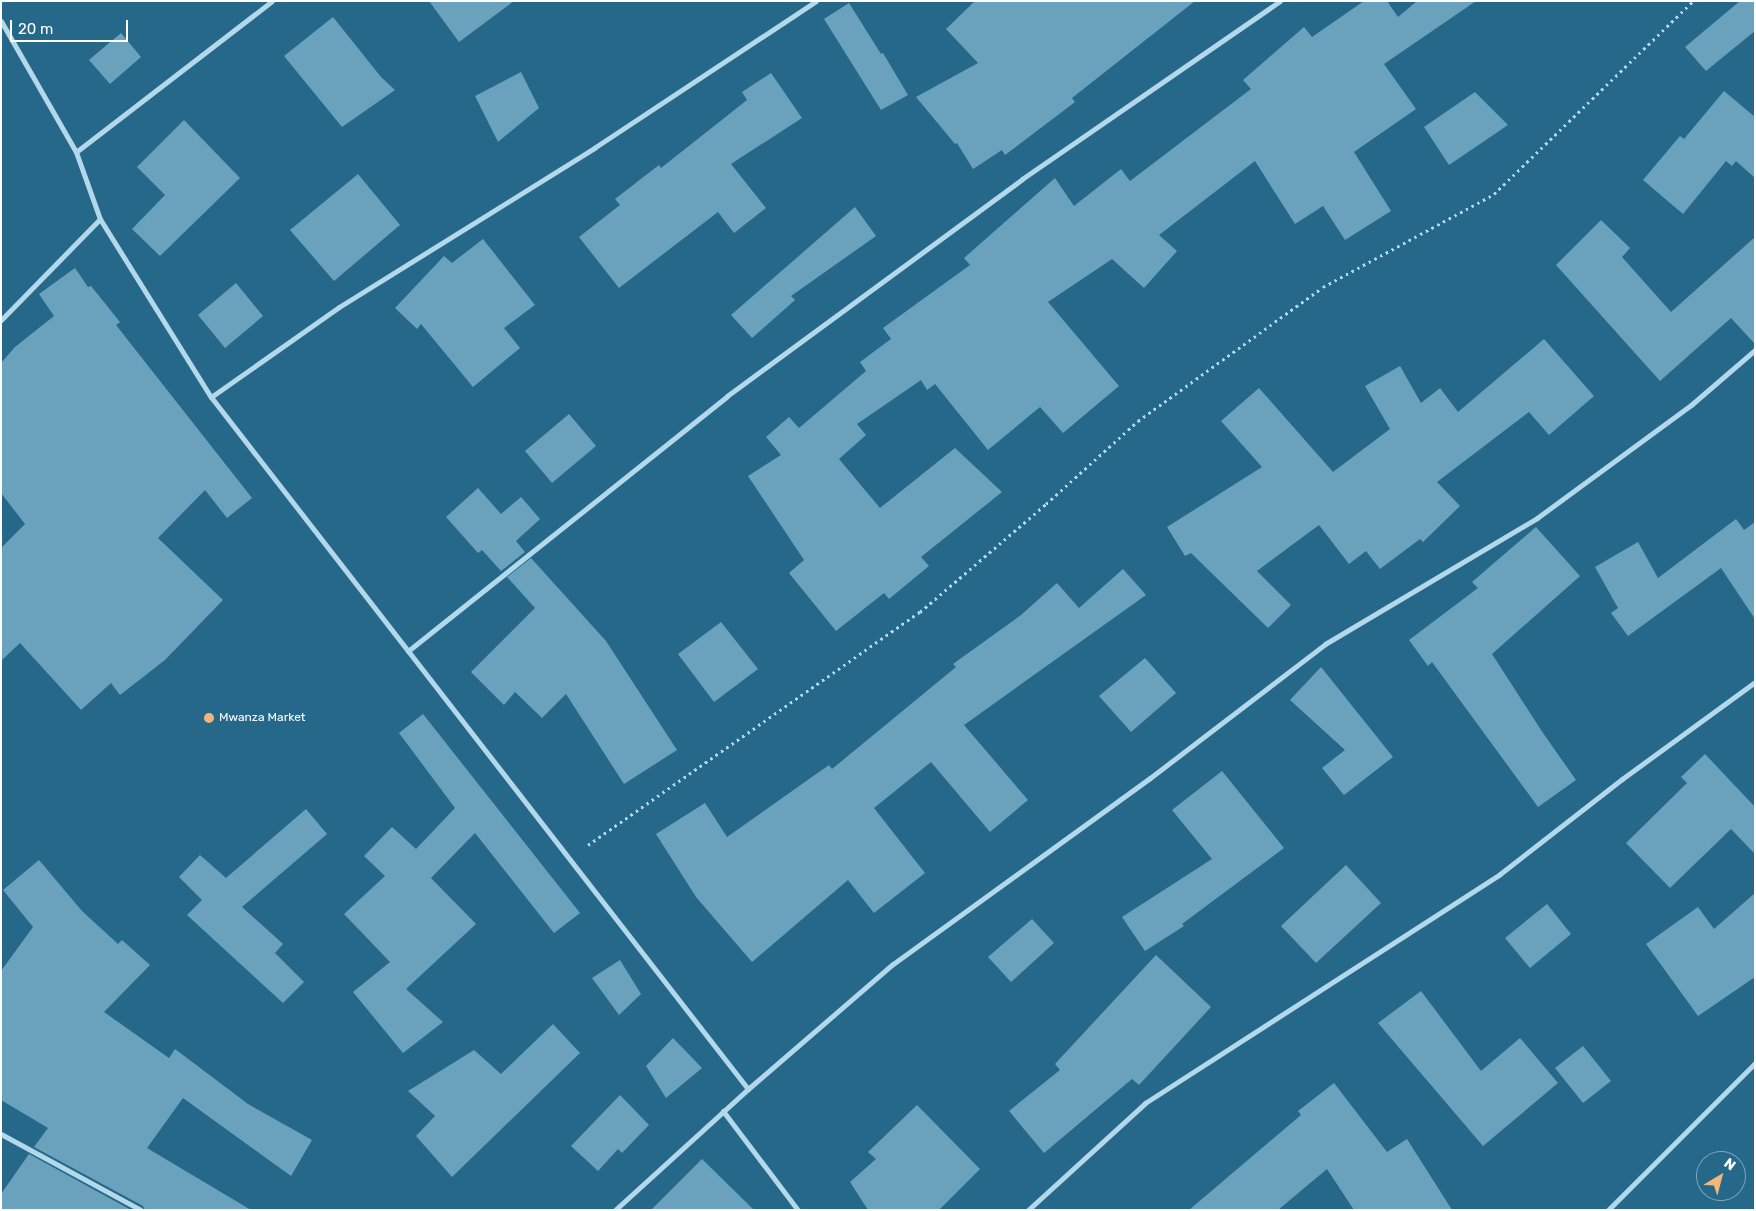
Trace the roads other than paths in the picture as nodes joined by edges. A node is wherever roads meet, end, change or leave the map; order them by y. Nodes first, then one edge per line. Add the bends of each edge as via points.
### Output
1 (272, 1) edge
2 (816, 1) edge
3 (1280, 1) edge
4 (1, 21) edge
5 (76, 152) junction
6 (100, 219) junction
7 (1, 320) edge
8 (1755, 350) edge
9 (211, 397) junction
10 (408, 651) junction
11 (1755, 682) edge
12 (1755, 1063) edge
13 (748, 1088) junction
14 (722, 1111) junction
15 (1, 1134) edge
16 (141, 1210) edge
17 (615, 1210) edge
18 (798, 1210) edge
19 (1028, 1210) edge
20 (1608, 1210) edge

1 - 5 street
2 - 9 street via 594,148 339,307
3 - 10 street via 1022,179 727,396
4 - 5 street
5 - 6 street
6 - 7 street
6 - 9 street
8 - 13 street via 1691,405 1536,518 1325,644 1150,778 893,964
9 - 10 street
10 - 13 street
11 - 19 street via 1622,779 1500,874 1145,1102
12 - 20 street
13 - 14 street
14 - 17 street
14 - 18 street
15 - 16 street

